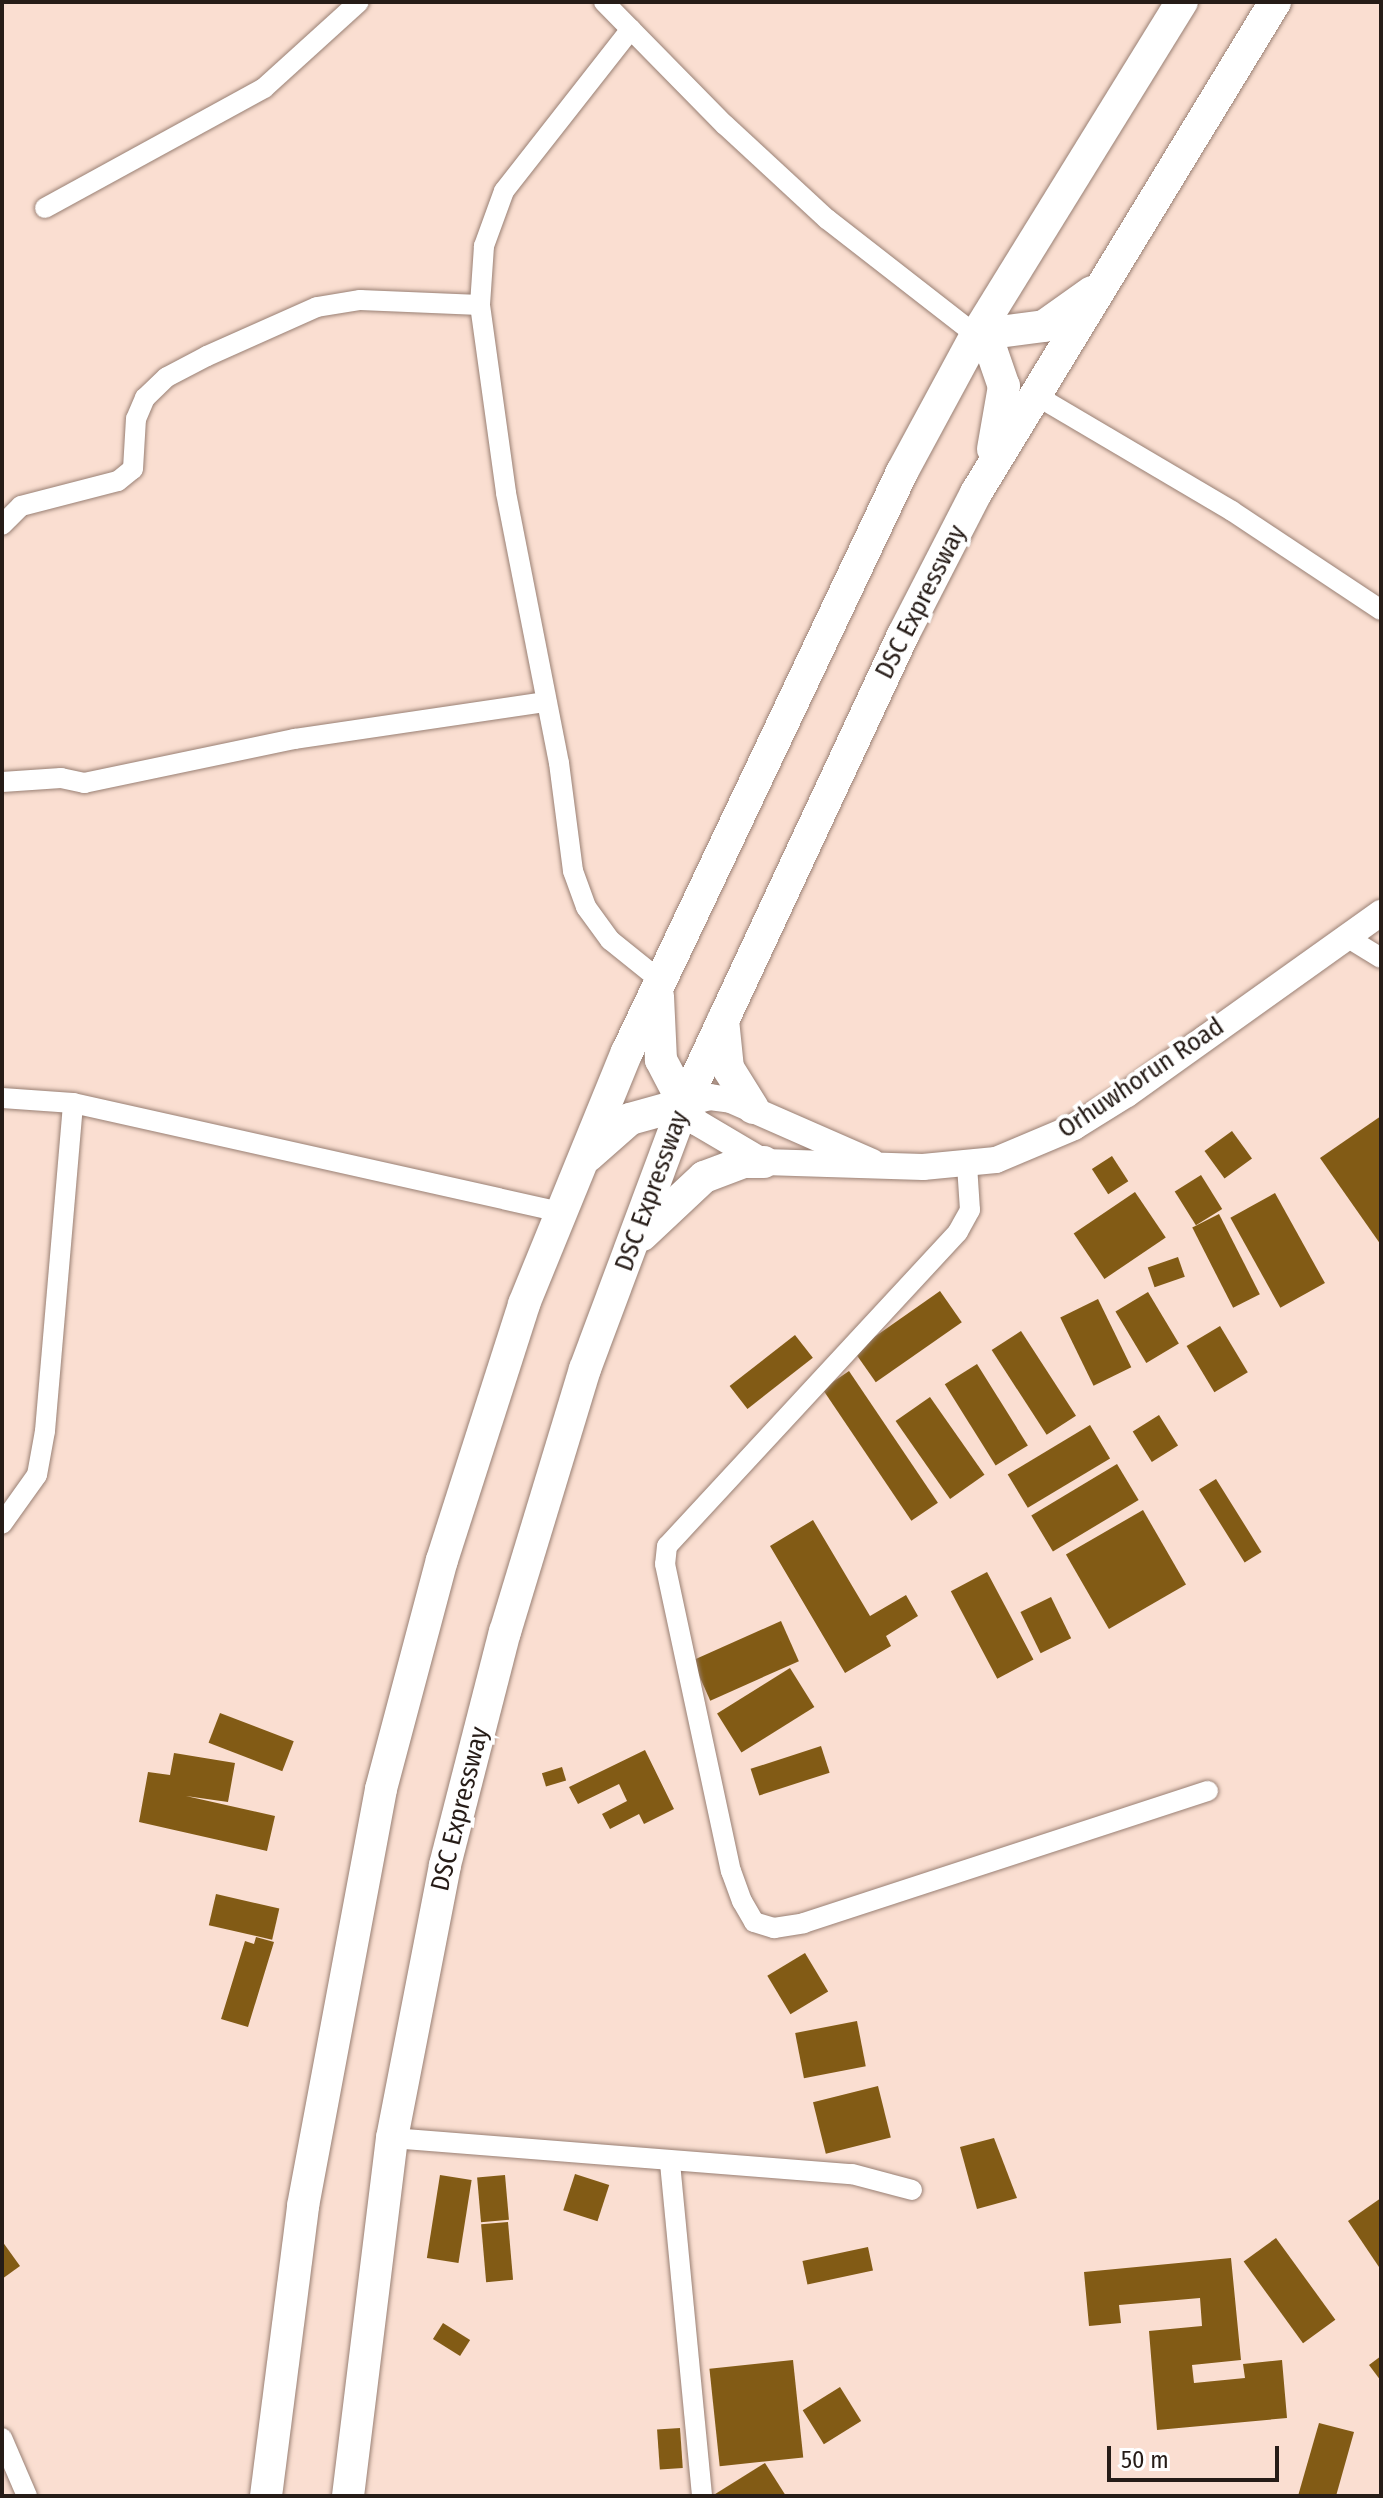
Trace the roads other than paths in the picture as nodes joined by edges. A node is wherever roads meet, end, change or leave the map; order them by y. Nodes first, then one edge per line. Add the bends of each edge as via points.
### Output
1 (359, 2) edge
2 (604, 2) edge
3 (1182, 2) edge
4 (1275, 2) edge
5 (631, 29) junction
6 (45, 208) dead end
7 (1104, 281) junction
8 (480, 305) junction
9 (976, 335) junction
10 (1037, 396) junction
11 (976, 493) junction
12 (2, 525) edge
13 (1381, 610) edge
14 (546, 702) junction
15 (2, 782) edge
16 (1381, 913) edge
17 (1345, 936) junction
18 (1381, 958) edge
19 (661, 981) junction
20 (723, 1015) junction
21 (2, 1098) edge
22 (73, 1103) junction
23 (684, 1104) junction
24 (753, 1108) junction
25 (764, 1162) junction
26 (872, 1162) junction
27 (967, 1165) junction
28 (574, 1172) junction
29 (558, 1211) junction
30 (632, 1247) junction
31 (2, 1524) edge
32 (1208, 1791) dead end
33 (392, 2138) junction
34 (670, 2163) junction
35 (912, 2190) dead end
36 (2, 2438) edge
37 (27, 2496) edge
38 (266, 2496) edge
39 (348, 2496) edge
40 (702, 2496) edge

1 - 6 street via 264,88
2 - 5 street
3 - 9 main road
4 - 7 main road, DSC Expressway
5 - 8 street via 504,191 484,246
5 - 9 street via 827,219
7 - 9 main road via 1044,326
7 - 10 main road, DSC Expressway
8 - 12 street via 360,300 317,307 207,356 167,377 145,398 136,419 133,469 118,481 21,506
8 - 14 street via 506,493
9 - 11 main road via 1000,367 1004,403
9 - 19 main road via 858,561
10 - 11 main road, DSC Expressway
10 - 13 street via 1232,511
11 - 20 main road, DSC Expressway
14 - 15 street via 295,739 84,783 61,778
14 - 19 street via 573,871 586,907 610,940
16 - 17 street, Orhuwhorun Road
17 - 18 street
17 - 27 street, Orhuwhorun Road via 1074,1127 1031,1148
19 - 23 main road via 656,1007 661,1060
19 - 28 main road
20 - 23 main road, DSC Expressway
20 - 24 main road via 728,1068
21 - 22 street
22 - 29 street
22 - 31 street via 45,1431 37,1475
23 - 24 street via 710,1097
23 - 25 street via 696,1122
23 - 28 main road via 630,1119
23 - 30 main road, DSC Expressway
24 - 26 street
25 - 26 street via 815,1168
25 - 30 main road via 744,1162 704,1177
26 - 27 street, Orhuwhorun Road
27 - 32 street via 970,1210 958,1232 667,1546 665,1564 731,1871 742,1901 754,1922 774,1928 804,1923
28 - 29 main road
29 - 38 main road via 442,1560 381,1789 303,2206
30 - 33 main road, DSC Expressway via 585,1369 505,1632 445,1865
33 - 34 street
33 - 39 main road, DSC Expressway
34 - 35 street via 852,2174
34 - 40 street
36 - 37 street

